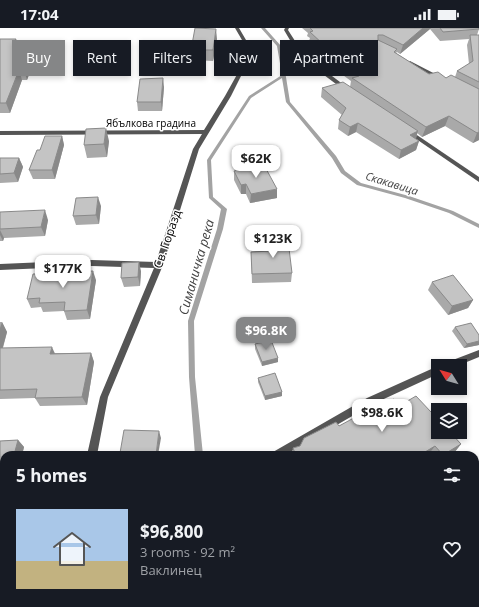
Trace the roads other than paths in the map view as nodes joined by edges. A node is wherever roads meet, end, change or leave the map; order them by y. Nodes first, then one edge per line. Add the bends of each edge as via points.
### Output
1 (237, 28) edge
2 (287, 28) edge
3 (399, 57) edge
4 (447, 82) edge
5 (352, 93) edge
6 (404, 128) edge
7 (206, 132) junction
8 (0, 133) edge
9 (479, 180) edge
10 (159, 265) junction
11 (0, 267) edge
12 (479, 353) edge
13 (465, 359) edge
14 (431, 373) edge
15 (93, 451) edge
16 (283, 451) edge

1 - 7 street, Св. Горазд via 244,40 246,62
2 - 5 street via 302,56 320,72
3 - 4 street
6 - 9 street
7 - 8 street, Ябълкова градина
7 - 10 street, Св. Горазд via 196,149
10 - 11 street via 92,263
10 - 15 street, Св. Горазд via 104,397
12 - 13 street
14 - 16 street via 370,401

